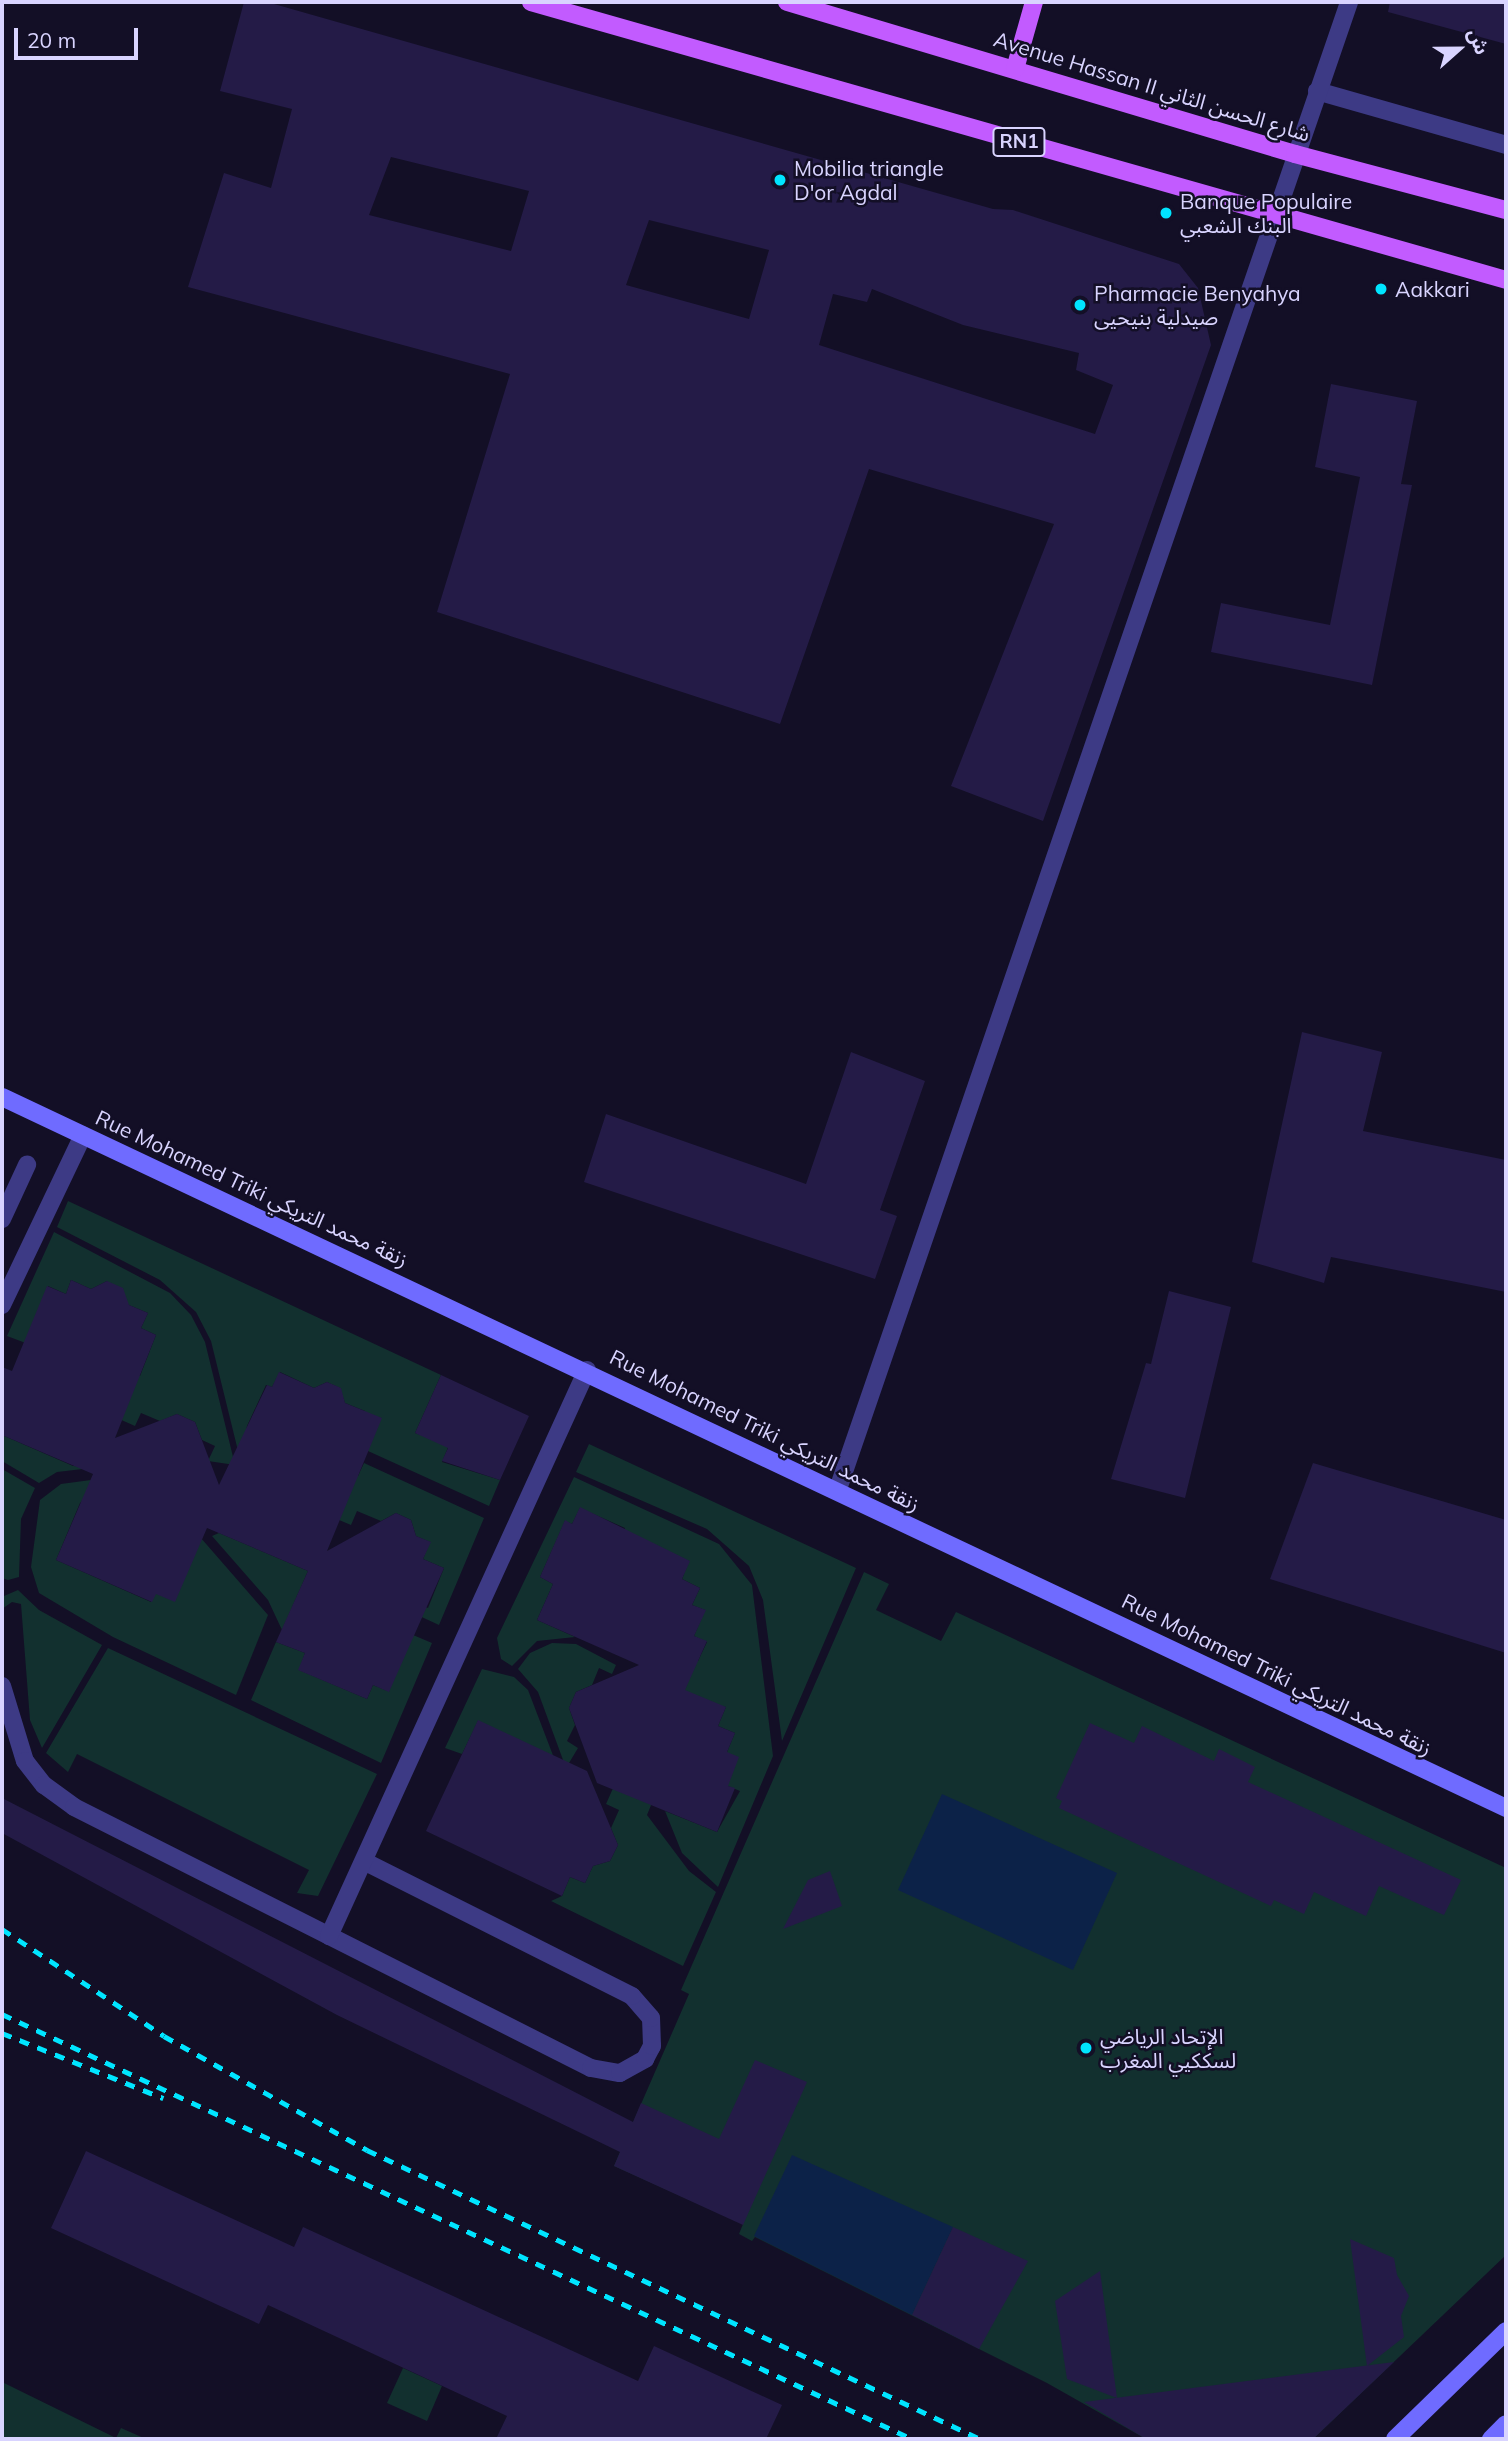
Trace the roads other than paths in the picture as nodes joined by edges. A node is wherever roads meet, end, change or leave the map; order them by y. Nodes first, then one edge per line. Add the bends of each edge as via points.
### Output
1 (531, 2) edge
2 (787, 2) edge
3 (1034, 2) edge
4 (1349, 2) edge
5 (1015, 69) junction
6 (1317, 91) junction
7 (1506, 145) edge
8 (1295, 154) junction
9 (1506, 210) edge
10 (1274, 214) junction
11 (1506, 280) edge
12 (2, 1097) edge
13 (83, 1135) junction
14 (27, 1165) dead end
15 (2, 1219) edge
16 (2, 1305) edge
17 (587, 1370) junction
18 (838, 1489) junction
19 (2, 1686) edge
20 (1506, 1808) edge
21 (364, 1861) junction
22 (329, 1936) junction
23 (1506, 2330) edge
24 (1506, 2424) edge
25 (1395, 2439) edge
26 (1491, 2439) edge

1 - 10 main road, RN1
2 - 5 main road, Avenue Hassan II شارع الحسن الثاني
3 - 5 main road
4 - 6 street
5 - 8 main road, Avenue Hassan II شارع الحسن الثاني
6 - 7 street
6 - 8 street
8 - 9 main road, Avenue Hassan II شارع الحسن الثاني
8 - 10 street
10 - 11 main road, RN1
10 - 18 street
12 - 13 street, Rue Mohamed Triki زنقة محمد التريكي
13 - 16 street
13 - 17 street, Rue Mohamed Triki زنقة محمد التريكي
14 - 15 street
17 - 18 street, Rue Mohamed Triki زنقة محمد التريكي
17 - 21 street
18 - 20 street, Rue Mohamed Triki زنقة محمد التريكي
19 - 22 street via 25,1761 58,1797
21 - 22 street
21 - 22 street via 632,1996 651,2018 652,2046 634,2068 605,2073
23 - 25 street
24 - 26 street

